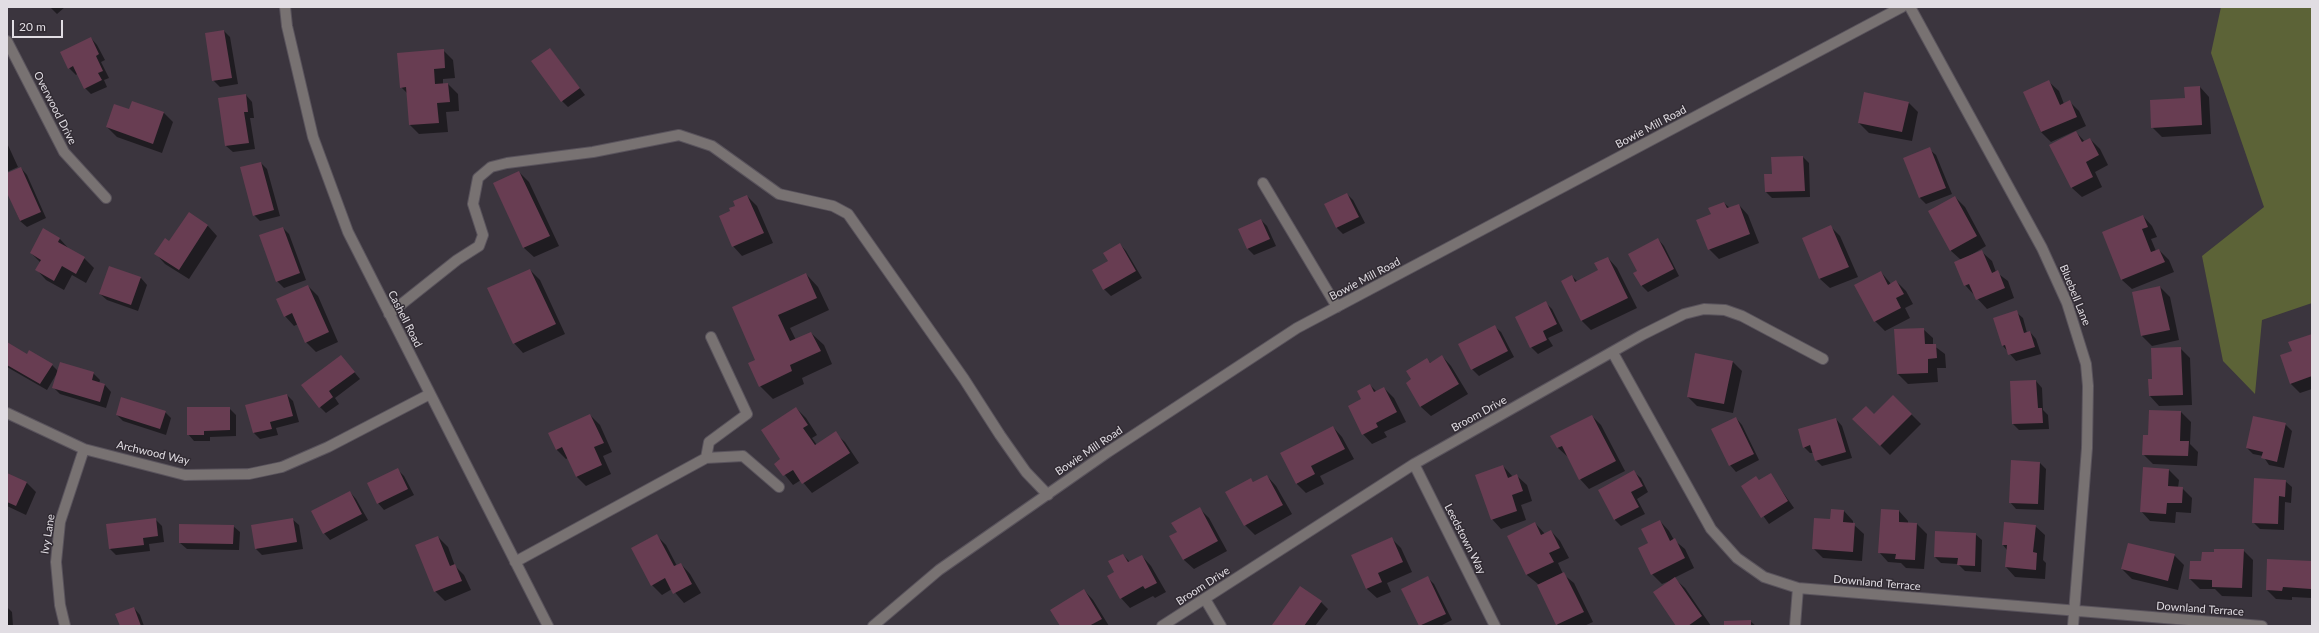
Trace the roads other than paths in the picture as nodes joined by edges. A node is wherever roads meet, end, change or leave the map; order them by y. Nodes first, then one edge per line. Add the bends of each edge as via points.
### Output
1 (285, 7) edge
2 (1902, 7) edge
3 (1910, 7) edge
4 (7, 40) edge
5 (1263, 183) dead end
6 (106, 198) dead end
7 (1337, 307) junction
8 (389, 314) junction
9 (712, 338) dead end
10 (1613, 353) junction
11 (1823, 359) dead end
12 (430, 394) junction
13 (7, 413) edge
14 (84, 449) junction
15 (706, 458) junction
16 (1414, 464) junction
17 (779, 487) dead end
18 (1048, 494) junction
19 (515, 562) junction
20 (1798, 588) junction
21 (1205, 600) junction
22 (2075, 612) junction
23 (65, 626) edge
24 (548, 626) edge
25 (873, 626) edge
26 (1162, 626) edge
27 (1221, 626) edge
28 (1495, 626) edge
29 (1795, 626) edge
30 (2073, 626) edge
31 (2262, 626) edge

1 - 8 street, Cashell Road via 288,31 313,137 348,232
2 - 7 street, Bowie Mill Road
3 - 22 street, Bluebell Lane via 2042,248 2067,303 2086,364 2087,448
4 - 6 street, Overwood Drive via 64,152
5 - 7 street
7 - 18 street, Bowie Mill Road via 1297,328
8 - 12 street, Cashell Road
8 - 18 street via 457,260 479,246 483,236 473,204 478,178 491,167 593,152 679,134 712,146 779,194 833,206 848,214 1026,472
9 - 15 street via 747,414 709,442
10 - 11 street, Broom Drive via 1684,314 1715,308 1742,316
10 - 16 street, Broom Drive
10 - 20 street, Downland Terrace via 1711,529 1737,558 1749,567 1764,577
12 - 14 street, Archwood Way via 328,447 282,467 248,474 185,475
12 - 19 street, Cashell Road
13 - 14 street, Archwood Way
14 - 23 street, Ivy Lane via 60,522 56,562 60,605
15 - 17 street via 743,456
15 - 19 street
16 - 21 street, Broom Drive
16 - 28 street, Leedstown Way
18 - 25 street, Bowie Mill Road via 939,570
19 - 24 street, Cashell Road
20 - 22 street, Downland Terrace
20 - 29 street
21 - 26 street, Broom Drive
21 - 27 street
22 - 30 street, Bluebell Lane
22 - 31 street, Downland Terrace

